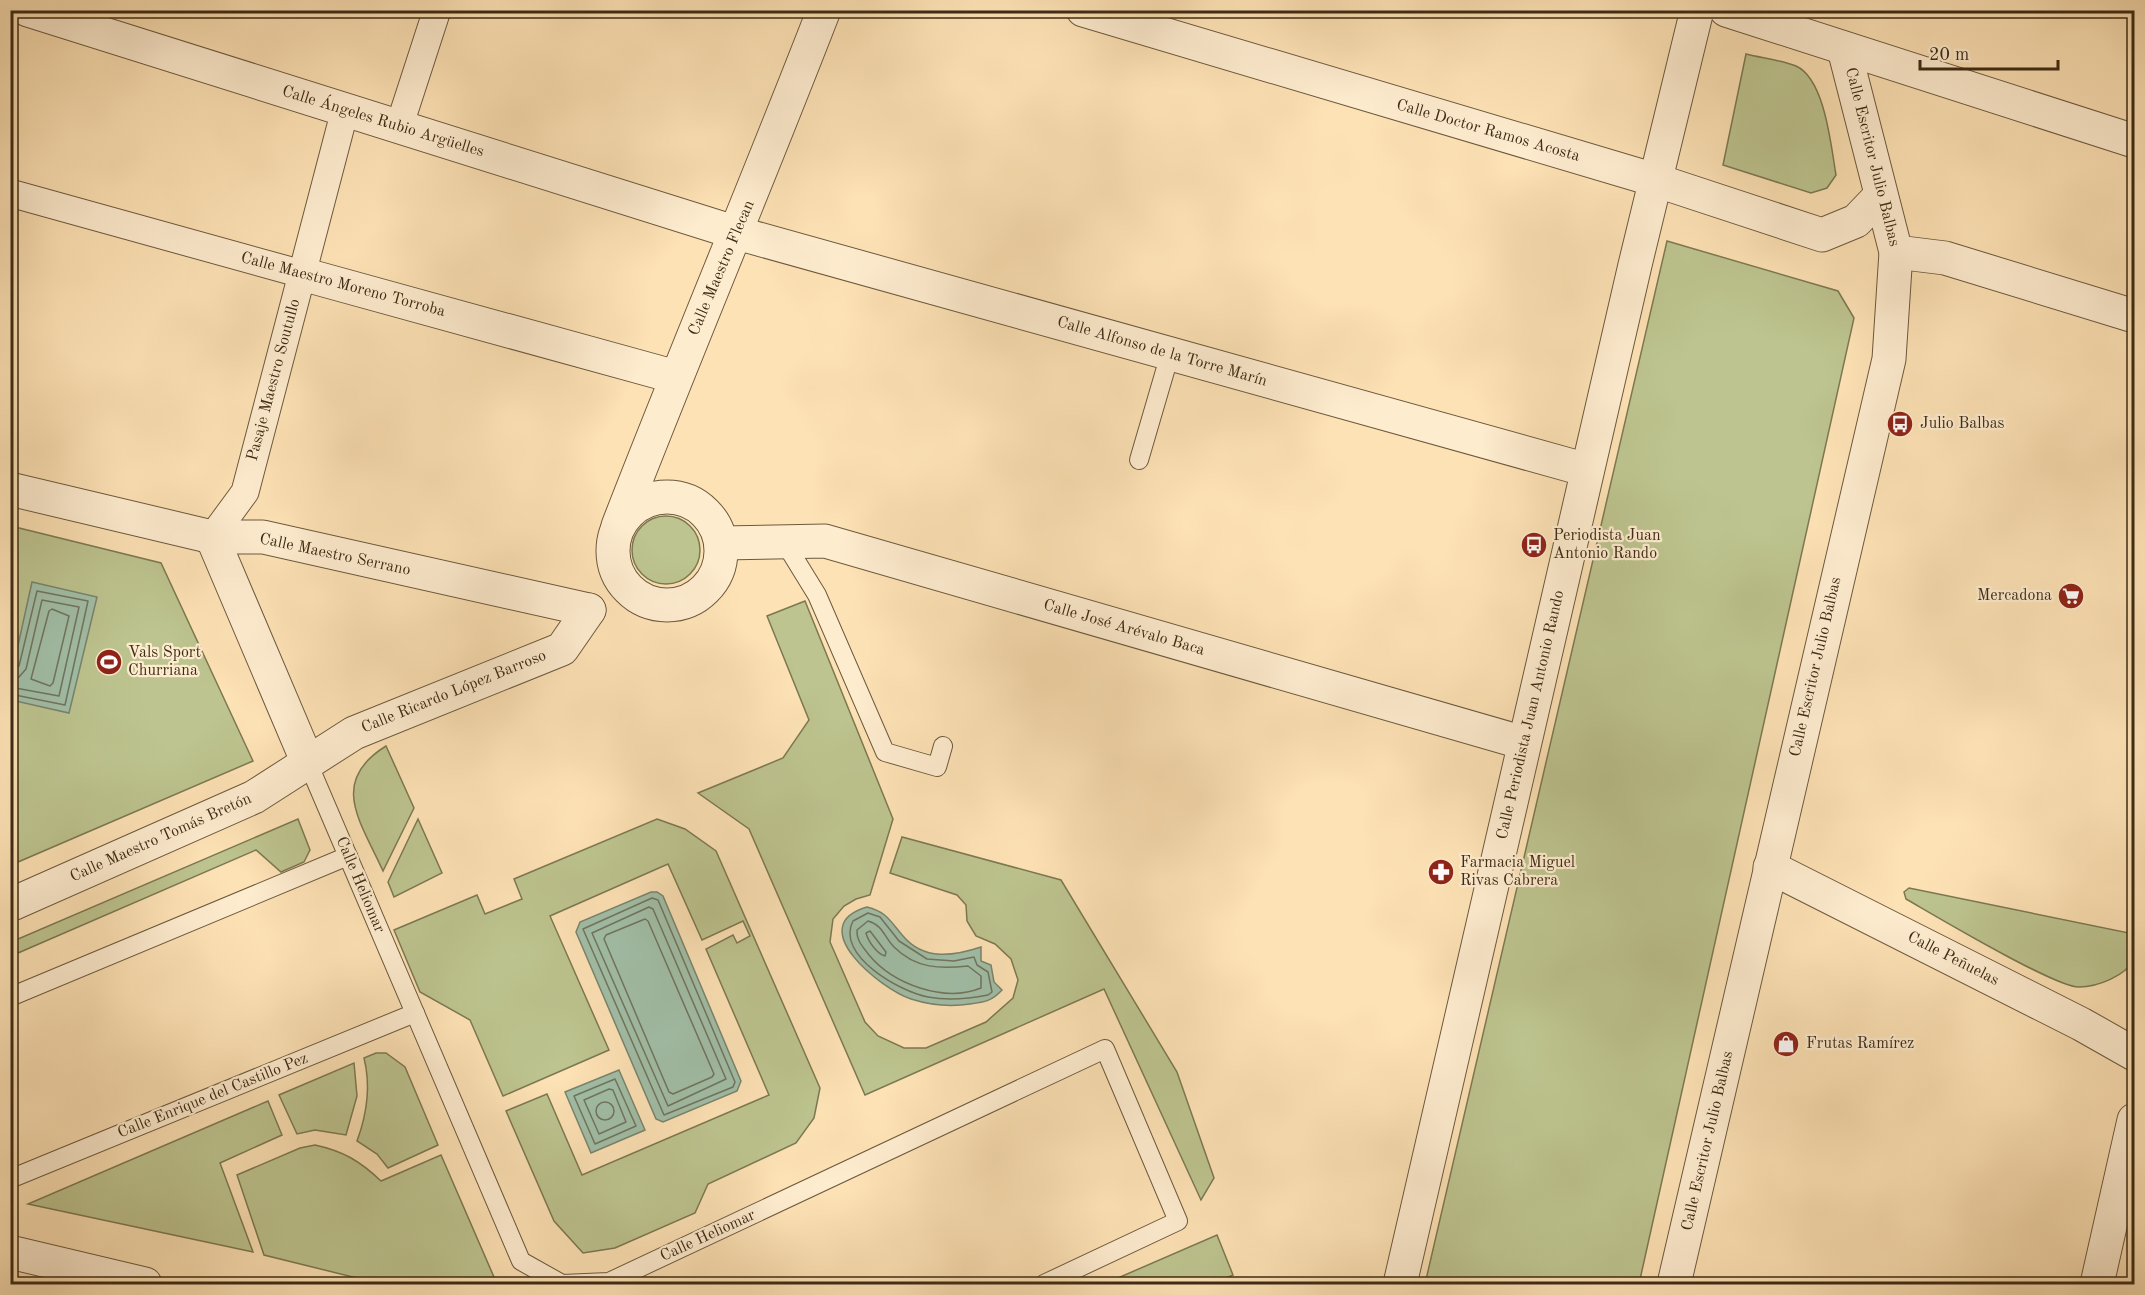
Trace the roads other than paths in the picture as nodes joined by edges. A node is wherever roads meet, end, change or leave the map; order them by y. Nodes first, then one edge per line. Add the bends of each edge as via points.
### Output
1 (28, 10) edge
2 (437, 10) edge
3 (824, 10) edge
4 (1083, 10) edge
5 (1697, 10) edge
6 (1726, 10) edge
7 (1130, 17) edge
8 (1844, 49) junction
9 (345, 110) junction
10 (399, 127) junction
11 (2134, 141) edge
12 (1655, 180) junction
13 (10, 193) edge
14 (1880, 196) junction
15 (737, 233) junction
16 (1896, 252) junction
17 (302, 274) junction
18 (2134, 316) edge
19 (1170, 354) junction
20 (675, 378) junction
21 (1139, 460) dead end
22 (1587, 471) junction
23 (10, 489) edge
24 (618, 526) junction
25 (212, 537) junction
26 (721, 543) junction
27 (785, 543) junction
28 (632, 593) junction
29 (590, 610) junction
30 (1524, 742) junction
31 (943, 746) dead end
32 (308, 762) junction
33 (348, 856) junction
34 (1770, 867) junction
35 (10, 905) edge
36 (10, 997) edge
37 (415, 1013) junction
38 (2134, 1054) edge
39 (2134, 1120) edge
40 (10, 1179) edge
41 (10, 1252) edge
42 (145, 1284) edge
43 (1044, 1284) edge
44 (1400, 1284) edge
45 (1674, 1284) edge
46 (2097, 1284) edge

1 - 9 street, Calle Ángeles Rubio Argüelles
2 - 10 street
3 - 15 street, Calle Maestro Flecan
4 - 7 street, Calle Doctor Ramos Acosta
5 - 12 street, Calle Periodista Juan Antonio Rando
6 - 8 street
7 - 12 street, Calle Doctor Ramos Acosta
8 - 11 street
8 - 14 street, Calle Escritor Julio Balbas
9 - 10 street, Calle Ángeles Rubio Argüelles
9 - 17 street, Pasaje Maestro Soutullo
10 - 15 street, Calle Ángeles Rubio Argüelles
12 - 14 street, Calle Doctor Ramos Acosta via 1822,235 1856,221
12 - 22 street, Calle Periodista Juan Antonio Rando
13 - 17 street, Calle Maestro Moreno Torroba
14 - 16 street, Calle Escritor Julio Balbas
15 - 19 street, Calle Alfonso de la Torre Marín
15 - 20 street, Calle Maestro Flecan
16 - 18 street via 1945,258
16 - 34 street, Calle Escritor Julio Balbas via 1889,359
17 - 20 street, Calle Maestro Moreno Torroba
17 - 25 street, Pasaje Maestro Soutullo via 244,492
19 - 21 lane
19 - 22 street, Calle Alfonso de la Torre Marín
20 - 24 street, Calle Maestro Flecan
22 - 30 street, Calle Periodista Juan Antonio Rando
23 - 25 street, Calle Maestro Serrano
24 - 26 street via 628,512 643,502 660,497 680,498 699,507 713,521
24 - 28 street via 612,543 612,565
25 - 29 street, Calle Maestro Serrano via 262,537
25 - 32 street, Calle Heliomar
26 - 27 street, Calle José Arévalo Baca
26 - 28 street via 721,561 714,579 702,593 685,603 648,603
27 - 30 street, Calle José Arévalo Baca via 825,541
27 - 31 lane via 817,595 885,752 937,767
28 - 29 street
29 - 32 street, Calle Ricardo López Barroso via 562,649 354,733
30 - 44 street, Calle Periodista Juan Antonio Rando
32 - 33 lane, Calle Heliomar
32 - 35 street, Calle Maestro Tomás Bretón via 254,797
33 - 36 lane
33 - 37 lane, Calle Heliomar
34 - 38 street, Calle Peñuelas
34 - 45 street, Calle Escritor Julio Balbas
37 - 40 lane, Calle Enrique del Castillo Pez
37 - 43 lane, Calle Heliomar via 521,1261 562,1284 609,1282 1105,1049 1178,1221
39 - 46 street
41 - 42 street

